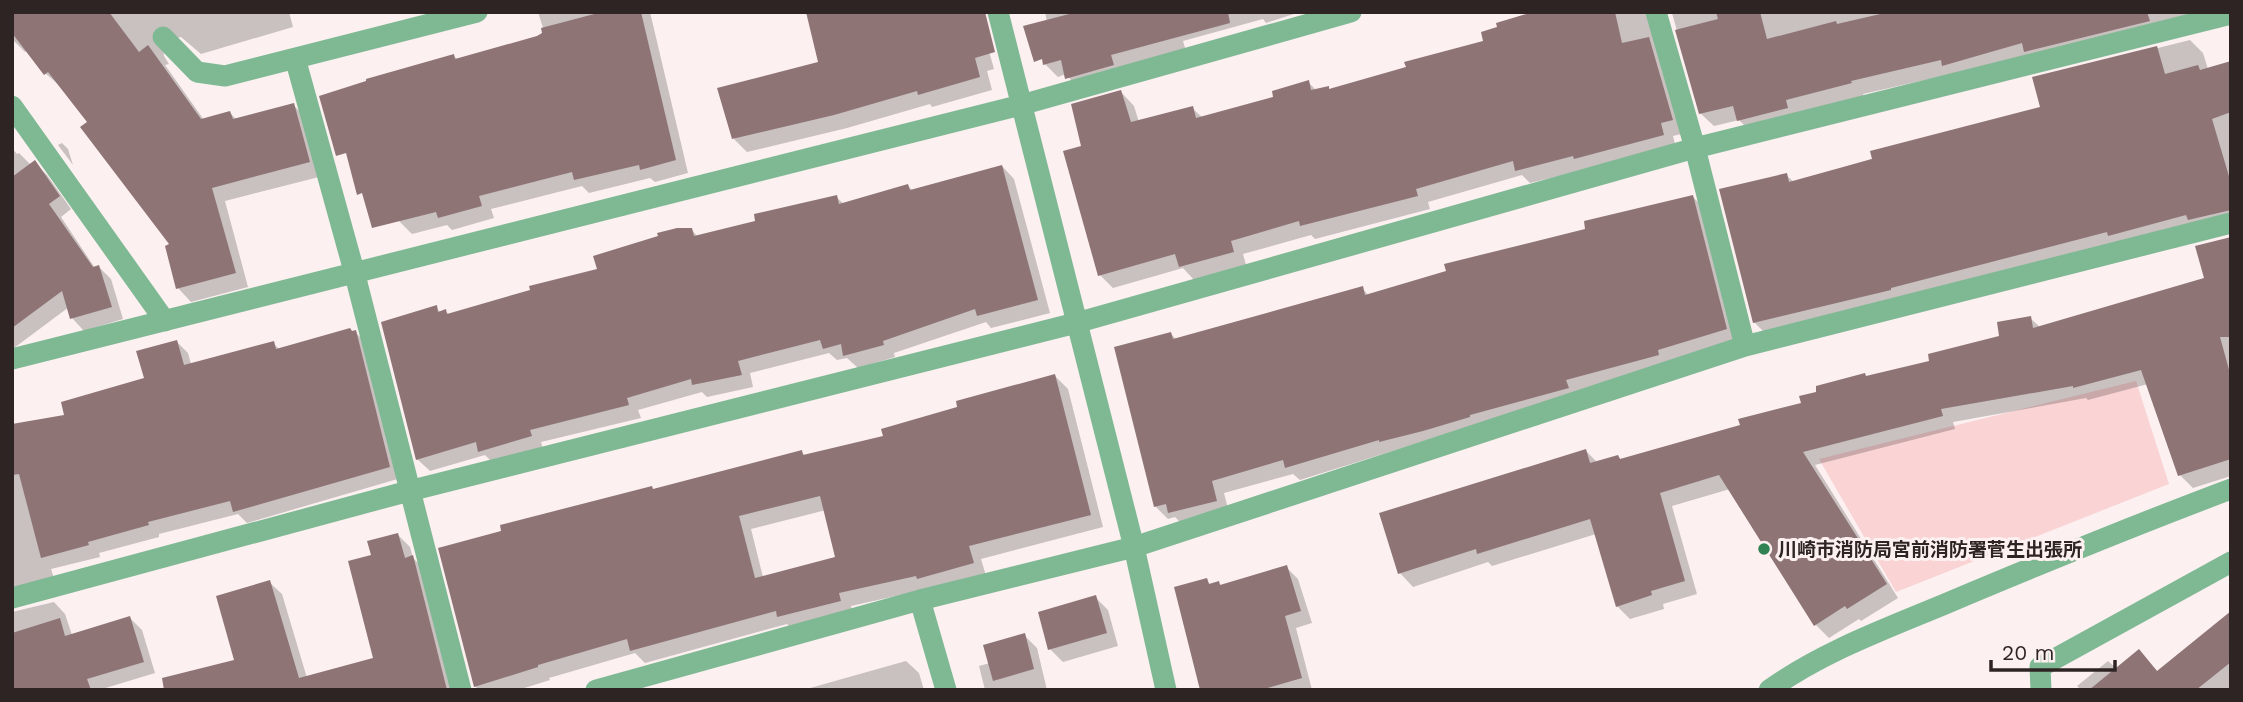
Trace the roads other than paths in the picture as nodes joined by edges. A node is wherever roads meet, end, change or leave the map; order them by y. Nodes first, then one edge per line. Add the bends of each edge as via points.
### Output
1 (477, 12) edge
2 (998, 12) edge
3 (1351, 12) edge
4 (1656, 12) edge
5 (2231, 14) edge
6 (163, 37) dead end
7 (295, 58) junction
8 (1021, 105) junction
9 (12, 106) edge
10 (1695, 148) junction
11 (2231, 223) edge
12 (354, 271) junction
13 (165, 321) junction
14 (1076, 323) junction
15 (1745, 346) junction
16 (12, 359) edge
17 (2231, 489) edge
18 (410, 491) junction
19 (1133, 547) junction
20 (2231, 562) edge
21 (12, 598) edge
22 (920, 600) junction
23 (461, 690) edge
24 (596, 690) edge
25 (946, 690) edge
26 (1166, 690) edge
27 (1769, 690) edge
28 (2041, 690) edge

1 - 7 street
2 - 8 street
3 - 8 street
4 - 10 street
5 - 10 street
6 - 7 street via 197,72 225,76
7 - 12 street
8 - 12 street
8 - 14 street
9 - 13 street
10 - 14 street
10 - 15 street
11 - 15 street
12 - 13 street
12 - 18 street
13 - 16 street
14 - 18 street
14 - 19 street
15 - 19 street
17 - 27 street via 1866,637 1795,671
18 - 21 street
18 - 23 street
19 - 22 street
19 - 26 street
20 - 28 street via 2040,667
22 - 24 street
22 - 25 street

